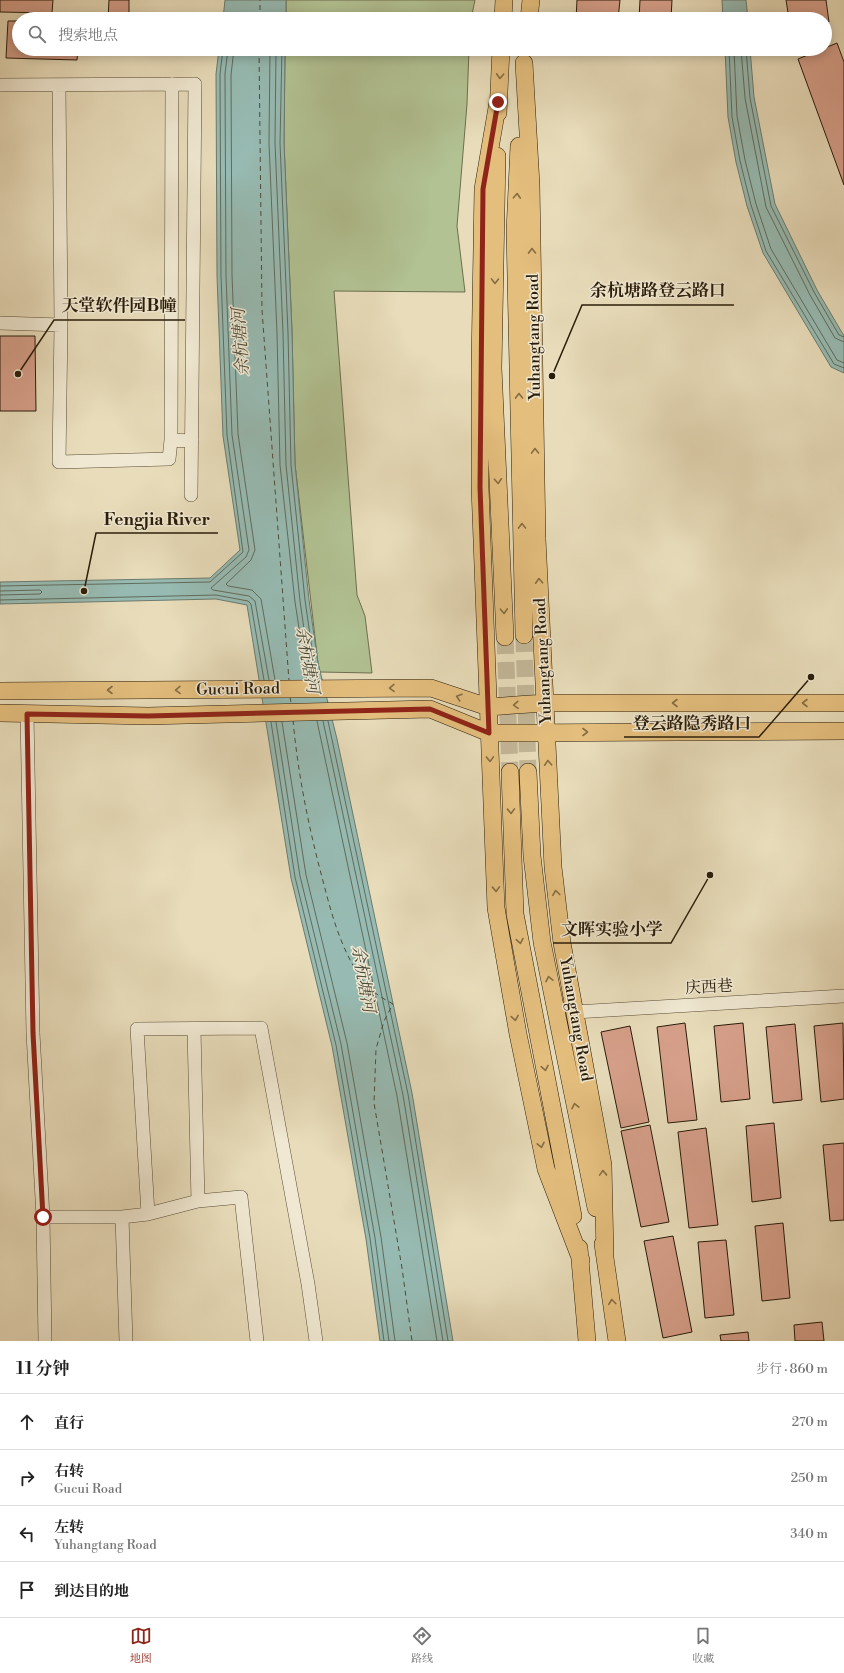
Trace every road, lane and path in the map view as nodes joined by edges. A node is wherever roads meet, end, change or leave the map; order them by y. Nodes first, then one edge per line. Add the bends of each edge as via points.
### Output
1 (504, 0) edge
2 (531, 0) edge
3 (503, 12) edge
4 (530, 12) edge
5 (501, 56) edge
6 (525, 56) edge
7 (172, 84) junction
8 (0, 85) edge
9 (59, 85) junction
10 (498, 102) junction
11 (0, 323) edge
12 (61, 325) junction
13 (171, 440) junction
14 (192, 441) junction
15 (191, 495) dead end
16 (524, 635) tunnel mouth
17 (505, 637) tunnel mouth
18 (0, 691) edge
19 (545, 703) junction
20 (844, 703) edge
21 (488, 706) junction
22 (0, 713) edge
23 (27, 714) junction
24 (844, 731) edge
25 (546, 732) junction
26 (489, 733) junction
27 (510, 772) tunnel mouth
28 (528, 772) tunnel mouth
29 (844, 996) edge
30 (575, 1012) junction
31 (194, 1029) junction
32 (198, 1201) junction
33 (148, 1214) junction
34 (43, 1217) junction
35 (122, 1217) junction
36 (606, 1254) junction
37 (581, 1260) junction
38 (46, 1341) edge
39 (126, 1341) edge
40 (257, 1341) edge
41 (316, 1341) edge
42 (587, 1341) edge
43 (617, 1341) edge

1 - 3 main road
2 - 4 main road
5 -> 10 main road
16 -> 6 main road, Yuhangtang Road via 515,231
19 -> 6 main road, Yuhangtang Road via 537,539 531,185
7 - 9 street
7 - 13 street
7 - 14 street via 195,84
8 - 9 street
9 - 12 street
10 -> 17 main road via 493,368
10 - 21 main road via 483,189 480,487
11 - 12 street
12 - 13 street via 59,462 169,459
13 - 14 street
14 - 15 street
21 -> 18 main road, Gucui Road via 431,688
20 -> 19 main road, Gucui Road
19 -> 21 main road, Gucui Road
19 - 25 main road, Yuhangtang Road
21 - 26 main road
22 - 23 main road, Gucui Road
23 - 26 main road, Gucui Road via 148,716 430,709
23 - 34 street via 33,1033
25 -> 24 main road, Gucui Road
25 - 26 main road, Gucui Road
30 -> 25 main road, Yuhangtang Road via 562,943 553,867
26 -> 37 main road via 496,908 518,1034 546,1169
27 -> 37 main road via 515,914
36 -> 28 main road, Yuhangtang Road via 542,942 532,856
29 - 30 street, 庆西巷
36 -> 30 main road, Yuhangtang Road via 603,1165
31 - 32 street
31 - 33 street via 137,1029
31 - 41 street via 261,1028
32 - 33 street
32 - 40 street via 240,1197
33 - 35 street
34 - 35 street
34 - 38 street
35 - 39 street
43 -> 36 main road, Yuhangtang Road
37 - 42 main road

